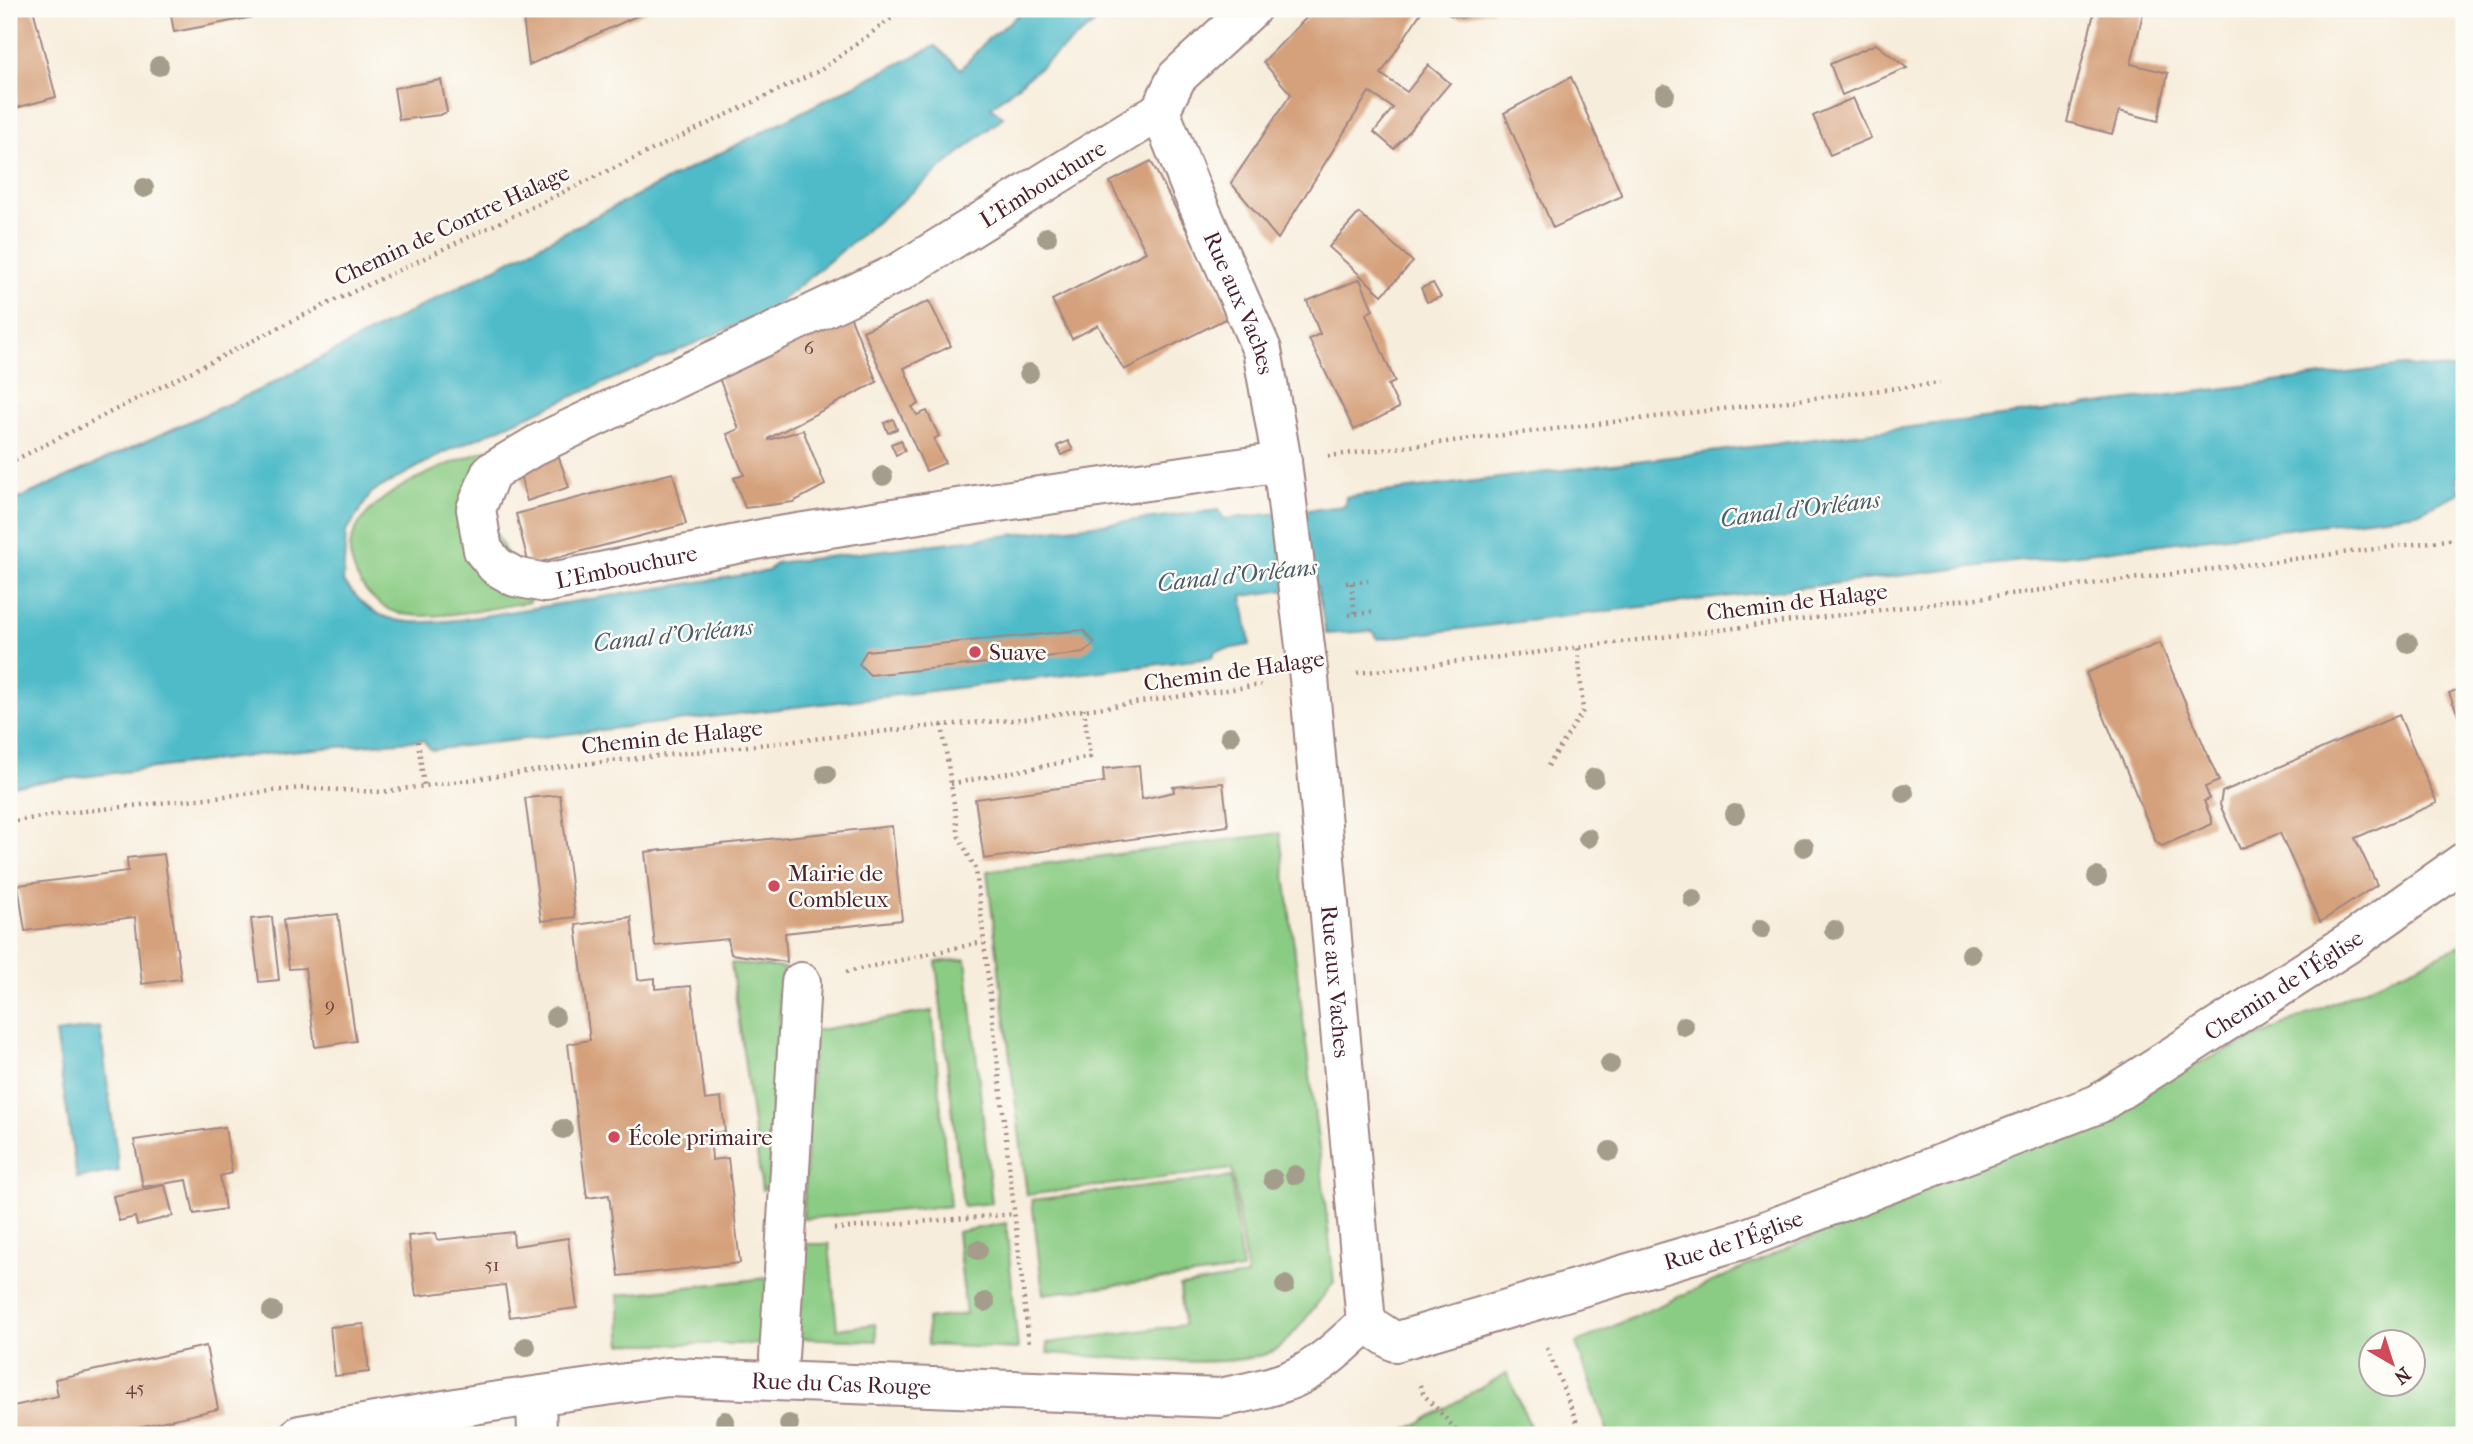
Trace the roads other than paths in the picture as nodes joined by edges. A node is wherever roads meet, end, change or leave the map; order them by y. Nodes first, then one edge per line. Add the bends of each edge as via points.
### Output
1 (1251, 9) edge
2 (1160, 111) junction
3 (1282, 462) junction
4 (2464, 862) edge
5 (801, 982) road end
6 (2098, 1104) joint
7 (1366, 1323) junction
8 (779, 1357) dead end
9 (536, 1397) junction
10 (300, 1435) edge
11 (537, 1435) edge

1 - 2 street via 1177,77
2 - 3 street, Rue aux Vaches via 1262,351
2 - 3 street, L'Embouchure via 900,272 538,444 491,472 476,509 483,550 496,566 515,577 546,583 766,538
3 - 7 street, Rue aux Vaches via 1309,678
4 - 6 street, Chemin de l'Église via 2349,943
5 - 8 street
6 - 7 street, Rue de l'Église via 1741,1240 1528,1304 1395,1342
7 - 9 street, Rue du Cas Rouge via 1333,1353 1292,1380 1220,1398 668,1377
9 - 10 street, Rue du Cas Rouge
9 - 11 street

